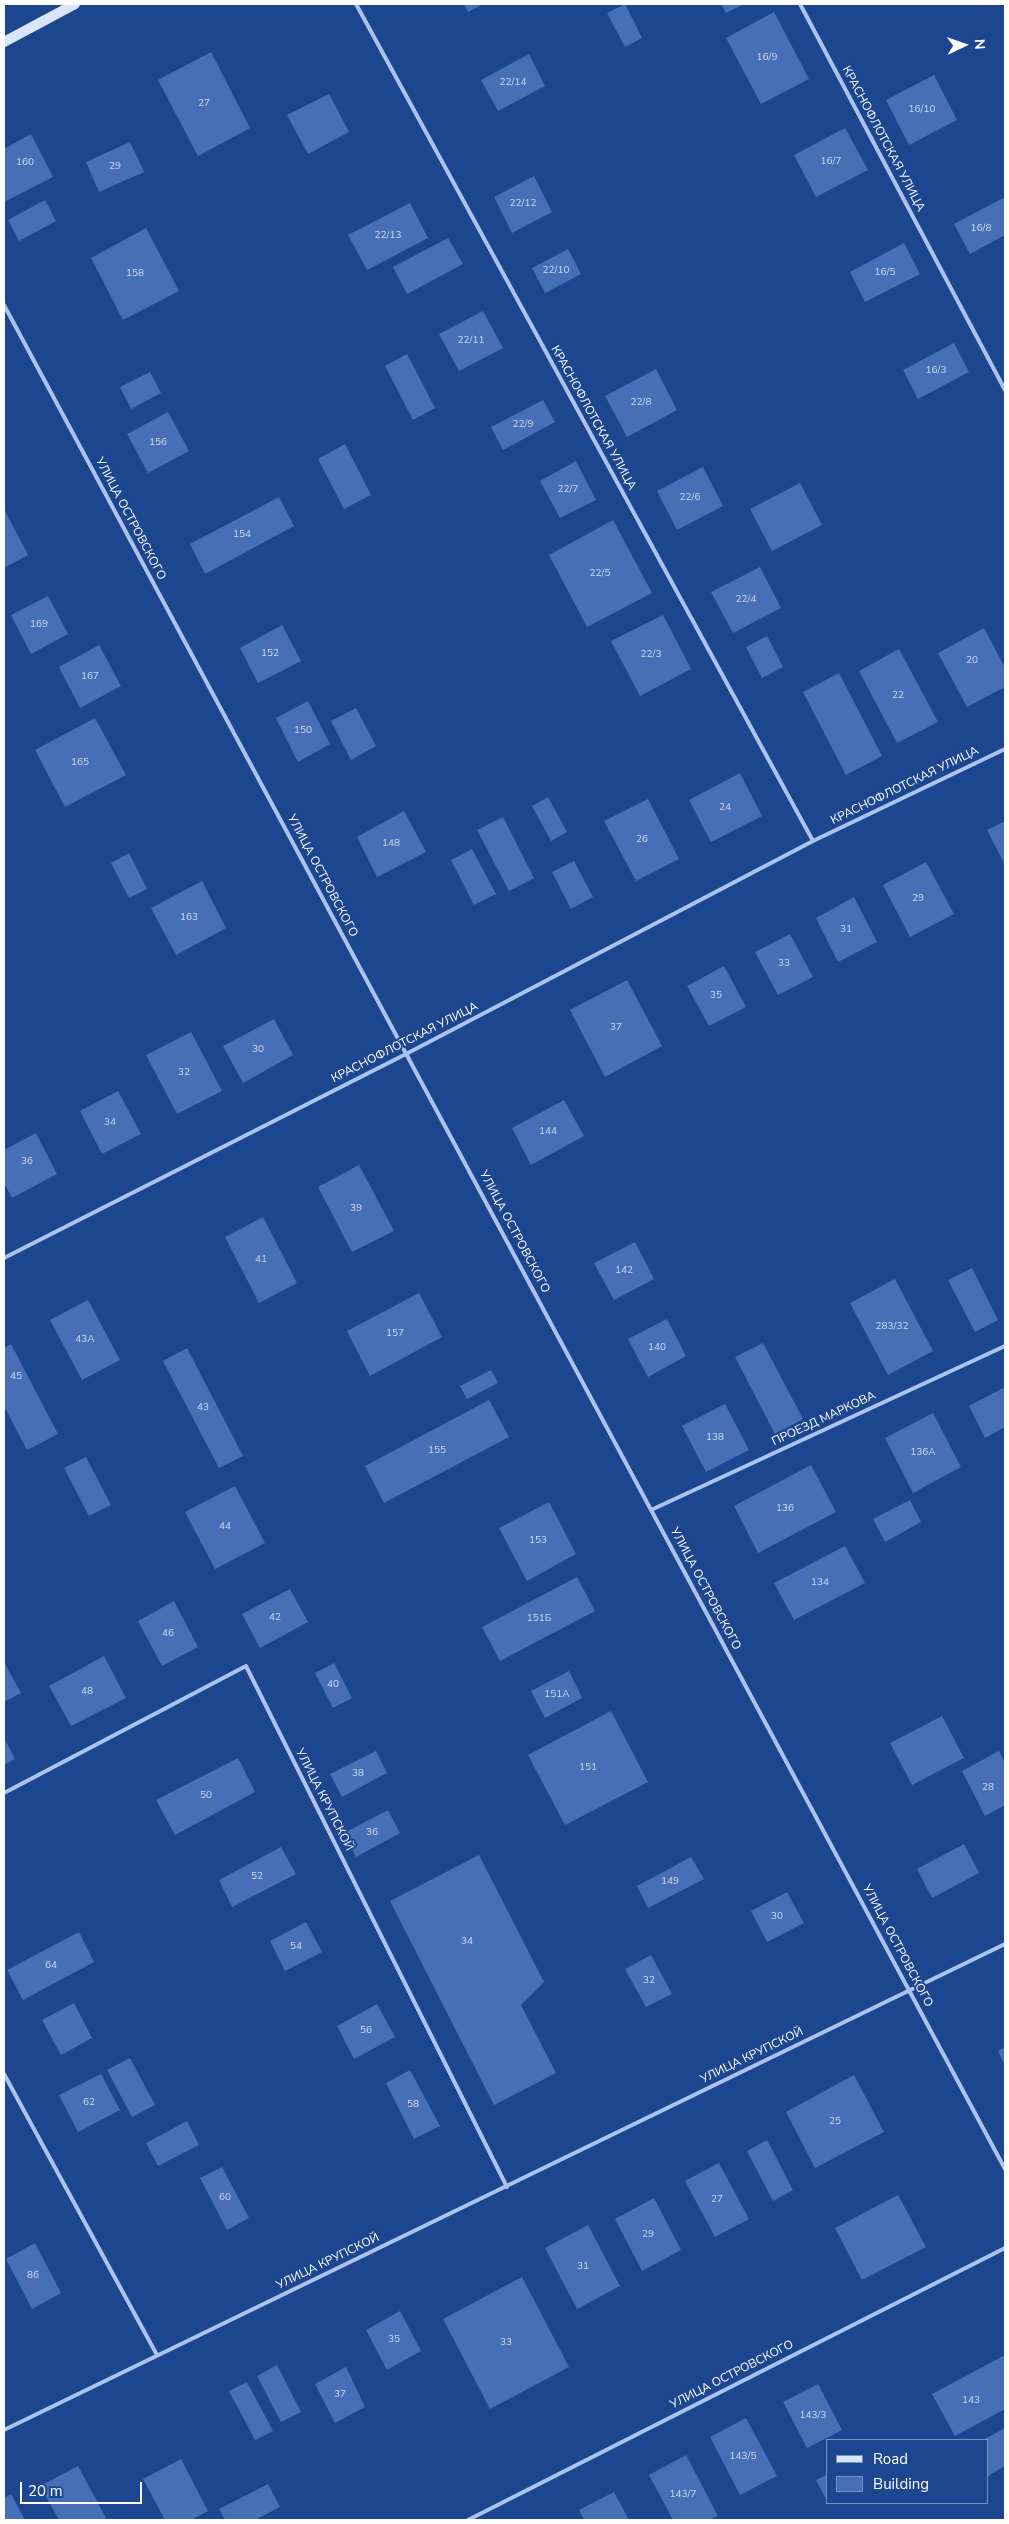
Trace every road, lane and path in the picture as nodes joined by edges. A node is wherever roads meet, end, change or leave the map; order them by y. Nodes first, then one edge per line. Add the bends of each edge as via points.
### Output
1 (75, 4) edge
2 (356, 4) edge
3 (800, 4) edge
4 (4, 42) edge
5 (4, 305) edge
6 (1005, 390) edge
7 (1005, 749) edge
8 (813, 841) junction
9 (406, 1054) junction
10 (4, 1258) edge
11 (1005, 1346) edge
12 (651, 1510) junction
13 (4, 1794) edge
14 (1005, 1944) edge
15 (910, 1990) junction
16 (4, 2074) edge
17 (1005, 2169) edge
18 (507, 2187) junction
19 (1005, 2248) edge
20 (157, 2356) junction
21 (4, 2430) edge
22 (468, 2520) edge

1 - 4 main road
2 - 8 lane, КРАСНОФЛОТСКАЯ УЛИЦА
3 - 6 lane, КРАСНОФЛОТСКАЯ УЛИЦА
5 - 9 lane, УЛИЦА ОСТРОВСКОГО
7 - 8 lane, КРАСНОФЛОТСКАЯ УЛИЦА
8 - 9 lane, КРАСНОФЛОТСКАЯ УЛИЦА
9 - 10 lane, КРАСНОФЛОТСКАЯ УЛИЦА
9 - 12 lane, УЛИЦА ОСТРОВСКОГО
11 - 12 lane, ПРОЕЗД МАРКОВА
12 - 15 lane, УЛИЦА ОСТРОВСКОГО
13 - 18 lane, УЛИЦА КРУПСКОЙ via 246,1666
14 - 15 lane, УЛИЦА КРУПСКОЙ
15 - 17 lane, УЛИЦА ОСТРОВСКОГО
15 - 18 lane, УЛИЦА КРУПСКОЙ
16 - 20 lane
18 - 20 lane, УЛИЦА КРУПСКОЙ
19 - 22 lane, УЛИЦА ОСТРОВСКОГО
20 - 21 lane, УЛИЦА КРУПСКОЙ

